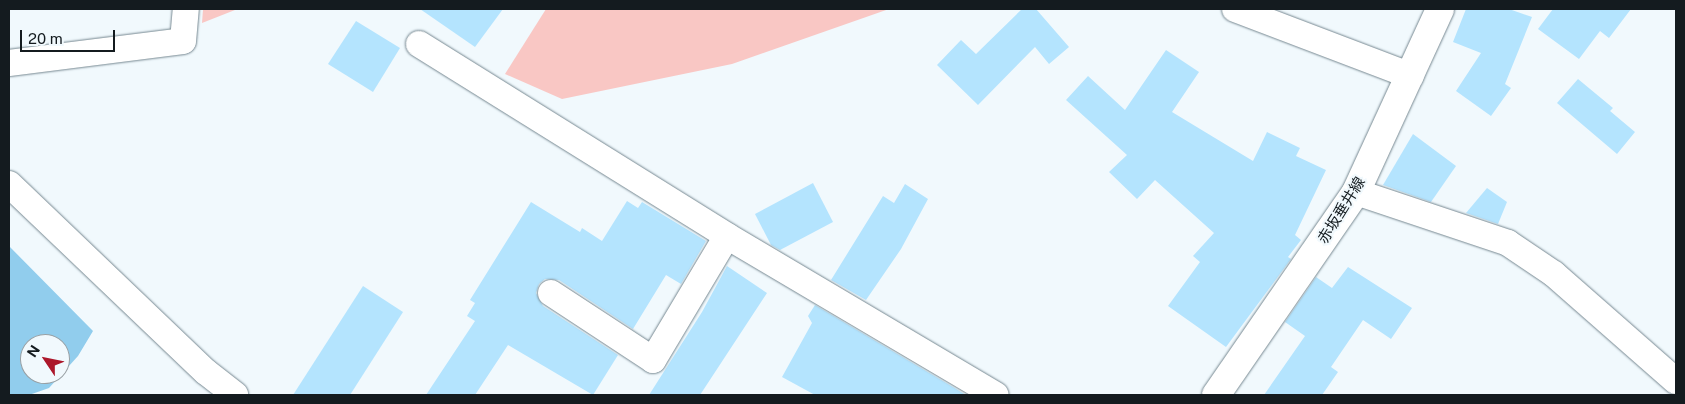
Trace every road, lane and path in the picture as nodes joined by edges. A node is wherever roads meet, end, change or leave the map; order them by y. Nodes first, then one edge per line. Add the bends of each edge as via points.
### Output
1 (186, 9) edge
2 (1236, 9) edge
3 (1440, 9) edge
4 (419, 44) dead end
5 (9, 63) edge
6 (1411, 76) junction
7 (9, 184) edge
8 (1356, 192) junction
9 (728, 236) junction
10 (551, 293) dead end
11 (1676, 381) edge
12 (234, 395) edge
13 (996, 395) edge
14 (1216, 395) edge

1 - 5 street via 182,41
2 - 6 street
3 - 6 main road, 赤坂垂井線
4 - 9 street
6 - 8 main road, 赤坂垂井線
7 - 12 street
8 - 11 street via 1508,243 1554,274
8 - 14 main road, 赤坂垂井線
9 - 10 street via 653,360
9 - 13 street

